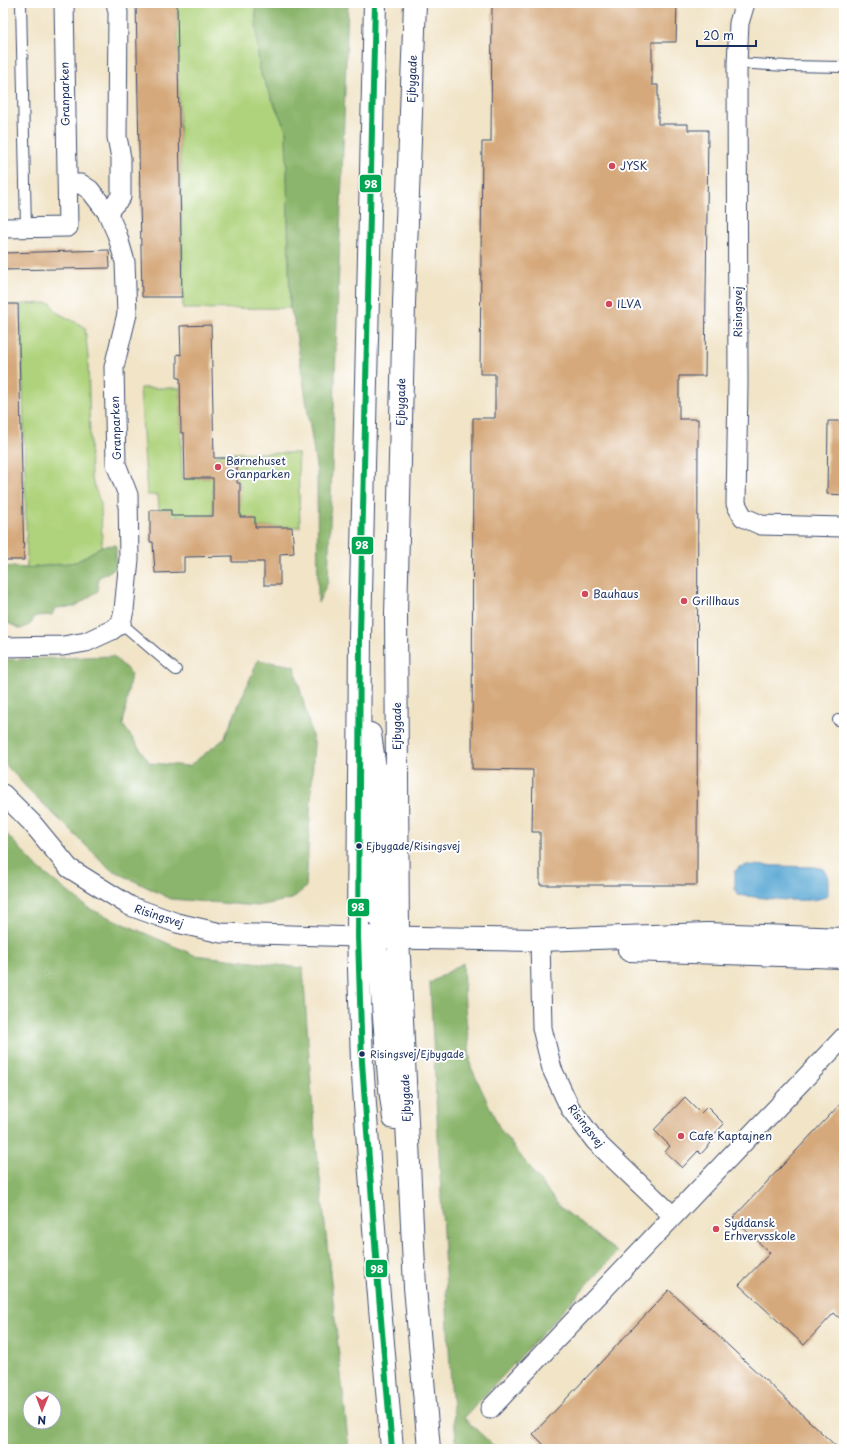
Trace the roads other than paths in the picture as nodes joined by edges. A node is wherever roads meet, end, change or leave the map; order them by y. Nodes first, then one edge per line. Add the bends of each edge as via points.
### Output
1 (21, 3) edge
2 (64, 3) edge
3 (116, 3) edge
4 (375, 3) edge
5 (745, 3) edge
6 (414, 10) edge
7 (737, 63) junction
8 (844, 67) edge
9 (68, 184) junction
10 (107, 212) junction
11 (3, 228) edge
12 (26, 228) junction
13 (844, 527) edge
14 (121, 623) junction
15 (3, 647) edge
16 (176, 670) dead end
17 (360, 676) junction
18 (3, 794) edge
19 (358, 937) junction
20 (398, 937) junction
21 (844, 939) edge
22 (540, 940) junction
23 (844, 957) edge
24 (844, 1037) edge
25 (408, 1157) junction
26 (673, 1216) junction
27 (490, 1409) dead end
28 (392, 1449) edge
29 (429, 1449) edge

1 - 12 lane
2 - 9 street, Granparken
3 - 10 street via 117,137 121,158 121,197
4 - 17 main road
5 - 7 street, Risingsvej via 740,23
6 - 20 main road, Ejbygade via 396,615
7 - 8 lane
7 - 13 street, Risingsvej via 736,504 743,517 761,525
9 - 10 street, Granparken via 81,184 90,190
9 - 12 street, Granparken via 68,227
10 - 14 street, Granparken via 125,262 127,314 114,367 116,464 128,495 129,559
11 - 12 street, Granparken
14 - 15 street via 86,642 63,646
14 - 16 lane
17 - 19 main road
17 - 20 main road via 376,775 379,916 386,928
18 - 19 street, Risingsvej via 32,823 69,868 130,906 177,923 221,933
19 - 20 main road
19 - 25 main road via 376,950 379,958 393,1115
19 - 28 main road via 362,1062
20 - 22 main road
20 - 25 main road, Ejbygade
21 - 22 main road via 708,934
22 - 23 main road via 624,950
22 - 26 street, Risingsvej via 542,1028 552,1069 570,1108 596,1142
24 - 26 street
25 - 29 main road, Ejbygade via 415,1287
26 - 27 street

